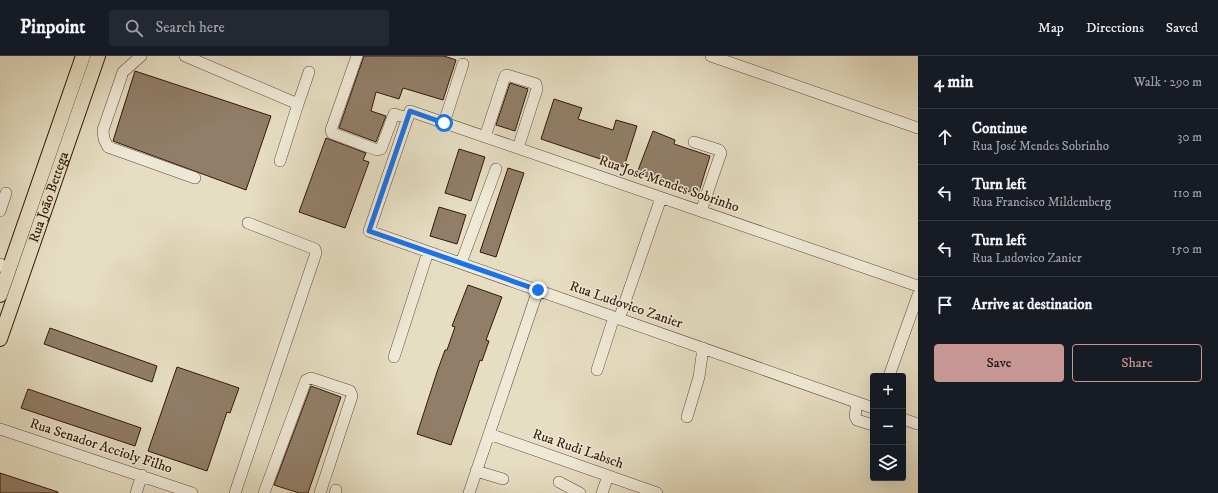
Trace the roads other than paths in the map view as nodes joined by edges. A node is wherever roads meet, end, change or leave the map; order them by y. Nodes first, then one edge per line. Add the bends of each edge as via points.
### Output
1 (83, 56) edge
2 (98, 56) edge
3 (141, 56) edge
4 (186, 56) edge
5 (357, 56) edge
6 (711, 56) edge
7 (463, 64) dead end
8 (309, 72) dead end
9 (298, 104) junction
10 (409, 114) junction
11 (444, 123) junction
12 (918, 128) edge
13 (485, 137) junction
14 (694, 142) dead end
15 (60, 143) junction
16 (518, 148) junction
17 (54, 160) junction
18 (280, 162) dead end
19 (496, 169) dead end
20 (194, 178) dead end
21 (6, 193) dead end
22 (661, 198) junction
23 (0, 211) edge
24 (701, 211) junction
25 (248, 223) dead end
26 (428, 252) junction
27 (461, 263) junction
28 (4, 268) edge
29 (918, 286) edge
30 (538, 290) junction
31 (918, 295) edge
32 (0, 296) edge
33 (617, 318) junction
34 (0, 339) edge
35 (703, 348) junction
36 (394, 357) dead end
37 (597, 370) dead end
38 (890, 373) edge
39 (857, 402) junction
40 (870, 407) edge
41 (687, 417) dead end
42 (906, 420) edge
43 (870, 424) edge
44 (918, 424) edge
45 (0, 428) edge
46 (489, 434) junction
47 (476, 471) junction
48 (142, 475) junction
49 (608, 476) junction
50 (503, 479) dead end
51 (558, 482) dead end
52 (172, 490) edge
53 (136, 493) edge
54 (192, 493) edge
55 (235, 493) edge
56 (265, 493) edge
57 (320, 493) edge
58 (469, 493) edge
59 (580, 493) edge
60 (602, 493) edge
61 (657, 493) edge

1 - 15 main road, Rua João Bettega
2 - 15 main road, Rua João Bettega
3 - 20 street via 123,72 103,130 104,139 108,147
4 - 9 street
5 - 10 street via 332,133 377,150 381,149 394,114
6 - 12 street
7 - 11 street
8 - 9 street
9 - 18 street
10 - 11 street, Rua José Mendes Sobrinho
10 - 26 street, Rua Ludovico Zanier via 369,231
11 - 13 street, Rua José Mendes Sobrinho
13 - 16 street, Rua José Mendes Sobrinho
13 - 16 street via 505,76 536,84 537,89
14 - 24 street via 719,150 721,153
15 - 17 main road, Rua João Bettega
16 - 22 street, Rua José Mendes Sobrinho
17 - 28 main road, Rua João Bettega
17 - 34 main road, Rua João Bettega
19 - 27 street
21 - 23 street
22 - 24 street, Rua José Mendes Sobrinho
22 - 33 street
24 - 29 street, Rua José Mendes Sobrinho
25 - 55 street via 315,249 316,253
26 - 27 street, Rua Ludovico Zanier
26 - 36 street
27 - 30 street, Rua Ludovico Zanier
28 - 32 main road, Rua João Bettega
30 - 33 street, Rua Ludovico Zanier
30 - 46 street
31 - 38 street
33 - 35 street, Rua Ludovico Zanier
33 - 37 street
35 - 39 street, Rua Ludovico Zanier
35 - 41 street via 700,377
39 - 40 street, Rua Ludovico Zanier
39 - 43 street via 857,420
42 - 44 street
45 - 48 street, Rua Senador Accioly Filho
46 - 47 street
46 - 49 street, Rua Rudi Labsch
47 - 50 street
47 - 58 street
48 - 52 street, Rua Senador Accioly Filho
48 - 53 street
49 - 60 street
49 - 61 street, Rua Rudi Labsch
51 - 59 street
52 - 54 street, Rua Senador Accioly Filho
56 - 57 street via 306,380 311,378 350,391 352,396

